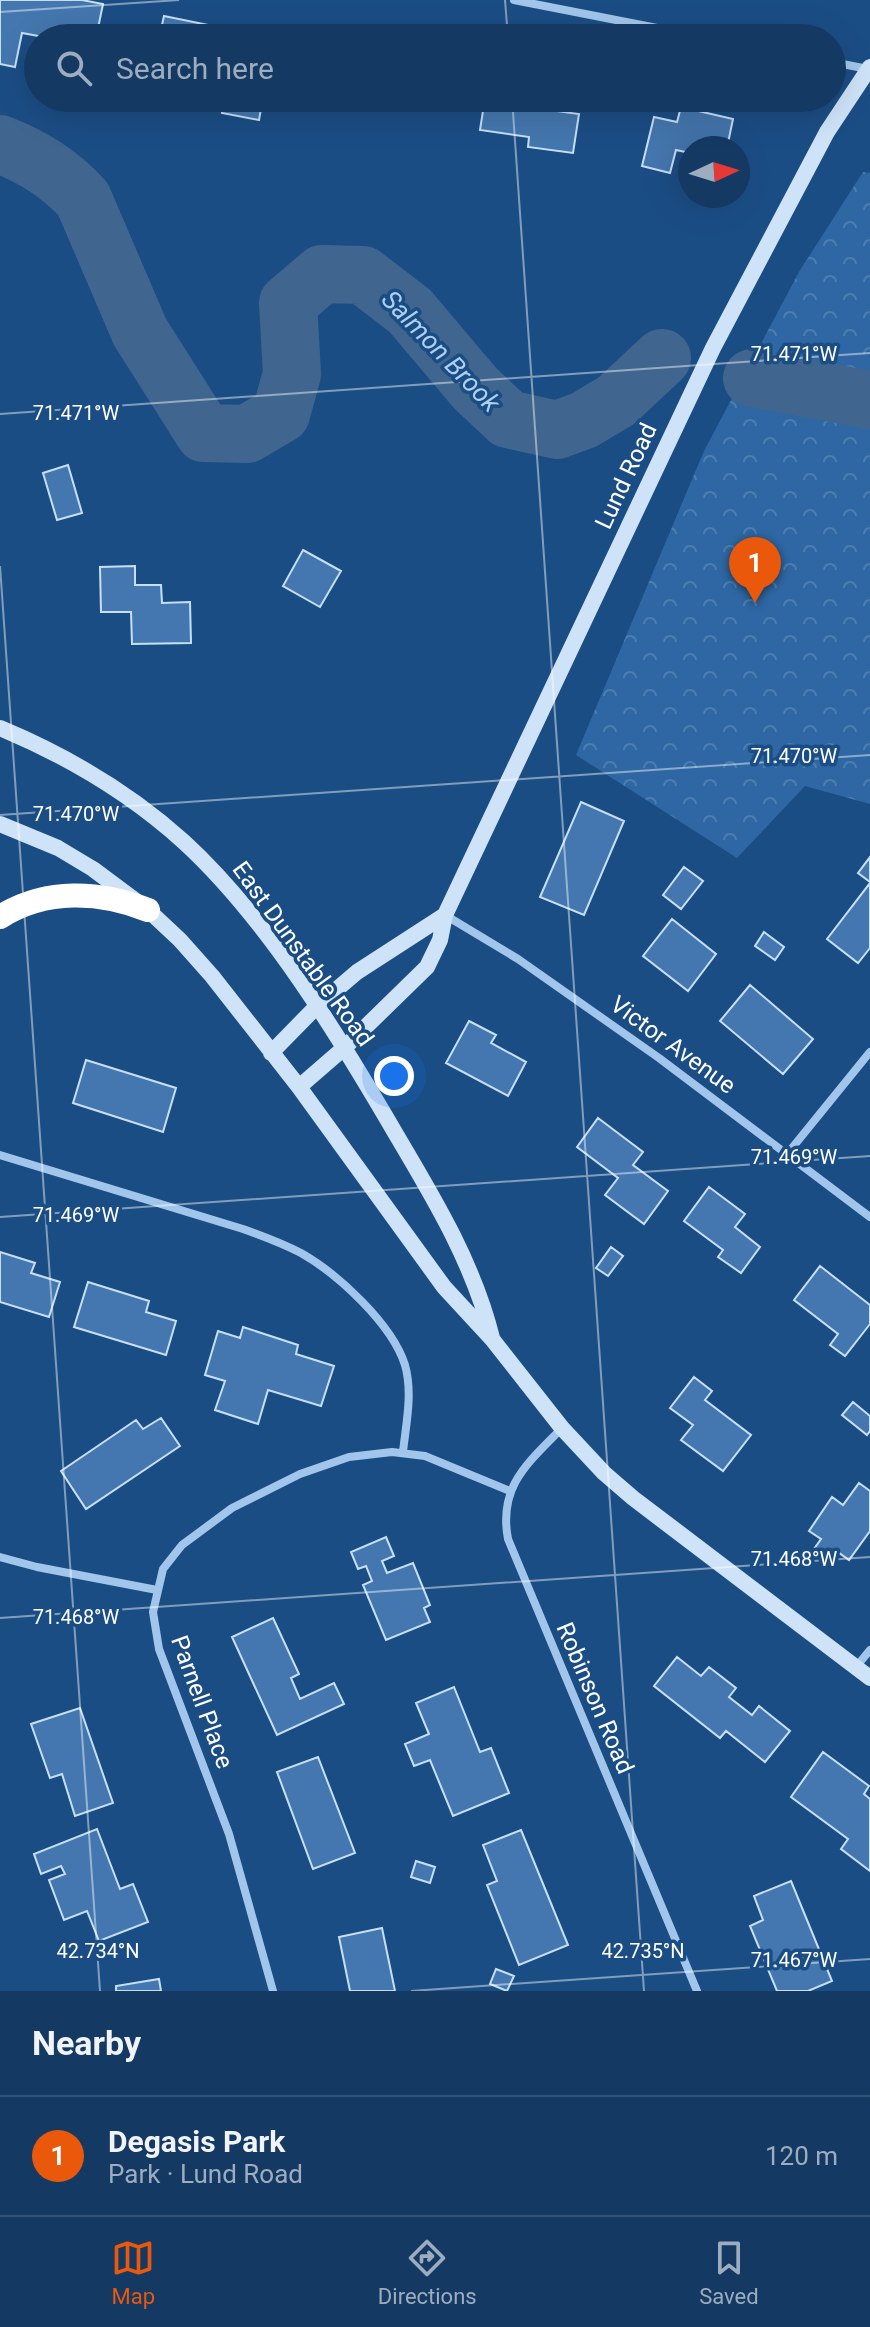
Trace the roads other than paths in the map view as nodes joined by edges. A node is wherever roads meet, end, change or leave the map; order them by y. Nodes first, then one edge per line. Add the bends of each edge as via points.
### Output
1 (514, 0) edge
2 (637, 24) edge
3 (846, 64) edge
4 (869, 68) edge
5 (846, 103) edge
6 (840, 112) edge
7 (0, 728) edge
8 (0, 824) edge
9 (148, 910) junction
10 (445, 915) junction
11 (0, 917) edge
12 (316, 1007) junction
13 (344, 1048) junction
14 (870, 1052) edge
15 (271, 1053) junction
16 (299, 1087) junction
17 (788, 1153) junction
18 (0, 1155) edge
19 (870, 1217) edge
20 (492, 1339) junction
21 (562, 1428) junction
22 (403, 1452) junction
23 (510, 1491) junction
24 (0, 1557) edge
25 (157, 1590) junction
26 (870, 1650) edge
27 (856, 1668) junction
28 (870, 1678) edge
29 (273, 1991) edge
30 (697, 1991) edge

1 - 2 street
3 - 4 street
4 - 5 street, Lund Road
6 - 10 street, Lund Road via 713,348
7 - 12 street, East Dunstable Road via 96,776 185,843 242,904
8 - 9 street, East Dunstable Road via 74,858
9 - 11 highway via 111,897 74,895 34,902
9 - 15 street, East Dunstable Road via 203,966
10 - 12 street via 357,972
10 - 13 street, Lund Road via 427,967
10 - 17 street, Victor Avenue via 527,965
12 - 13 street, East Dunstable Road
12 - 15 street
13 - 16 street, Lund Road
13 - 20 street, East Dunstable Road via 454,1238 484,1306
14 - 17 street
15 - 16 street, East Dunstable Road
16 - 20 street, East Dunstable Road via 424,1262
17 - 19 street, Victor Avenue
18 - 22 street via 243,1229 316,1263 355,1295 402,1357 408,1381
20 - 21 street, East Dunstable Road
21 - 23 street
21 - 27 street, East Dunstable Road via 633,1498
22 - 23 street, Parnell Place via 447,1463
22 - 25 street, Parnell Place via 335,1461 232,1508 182,1545 163,1569
23 - 30 street, Robinson Road via 506,1529 518,1567
24 - 25 street
25 - 29 street, Parnell Place via 153,1612 159,1649 229,1834
26 - 27 street
27 - 28 street, East Dunstable Road

